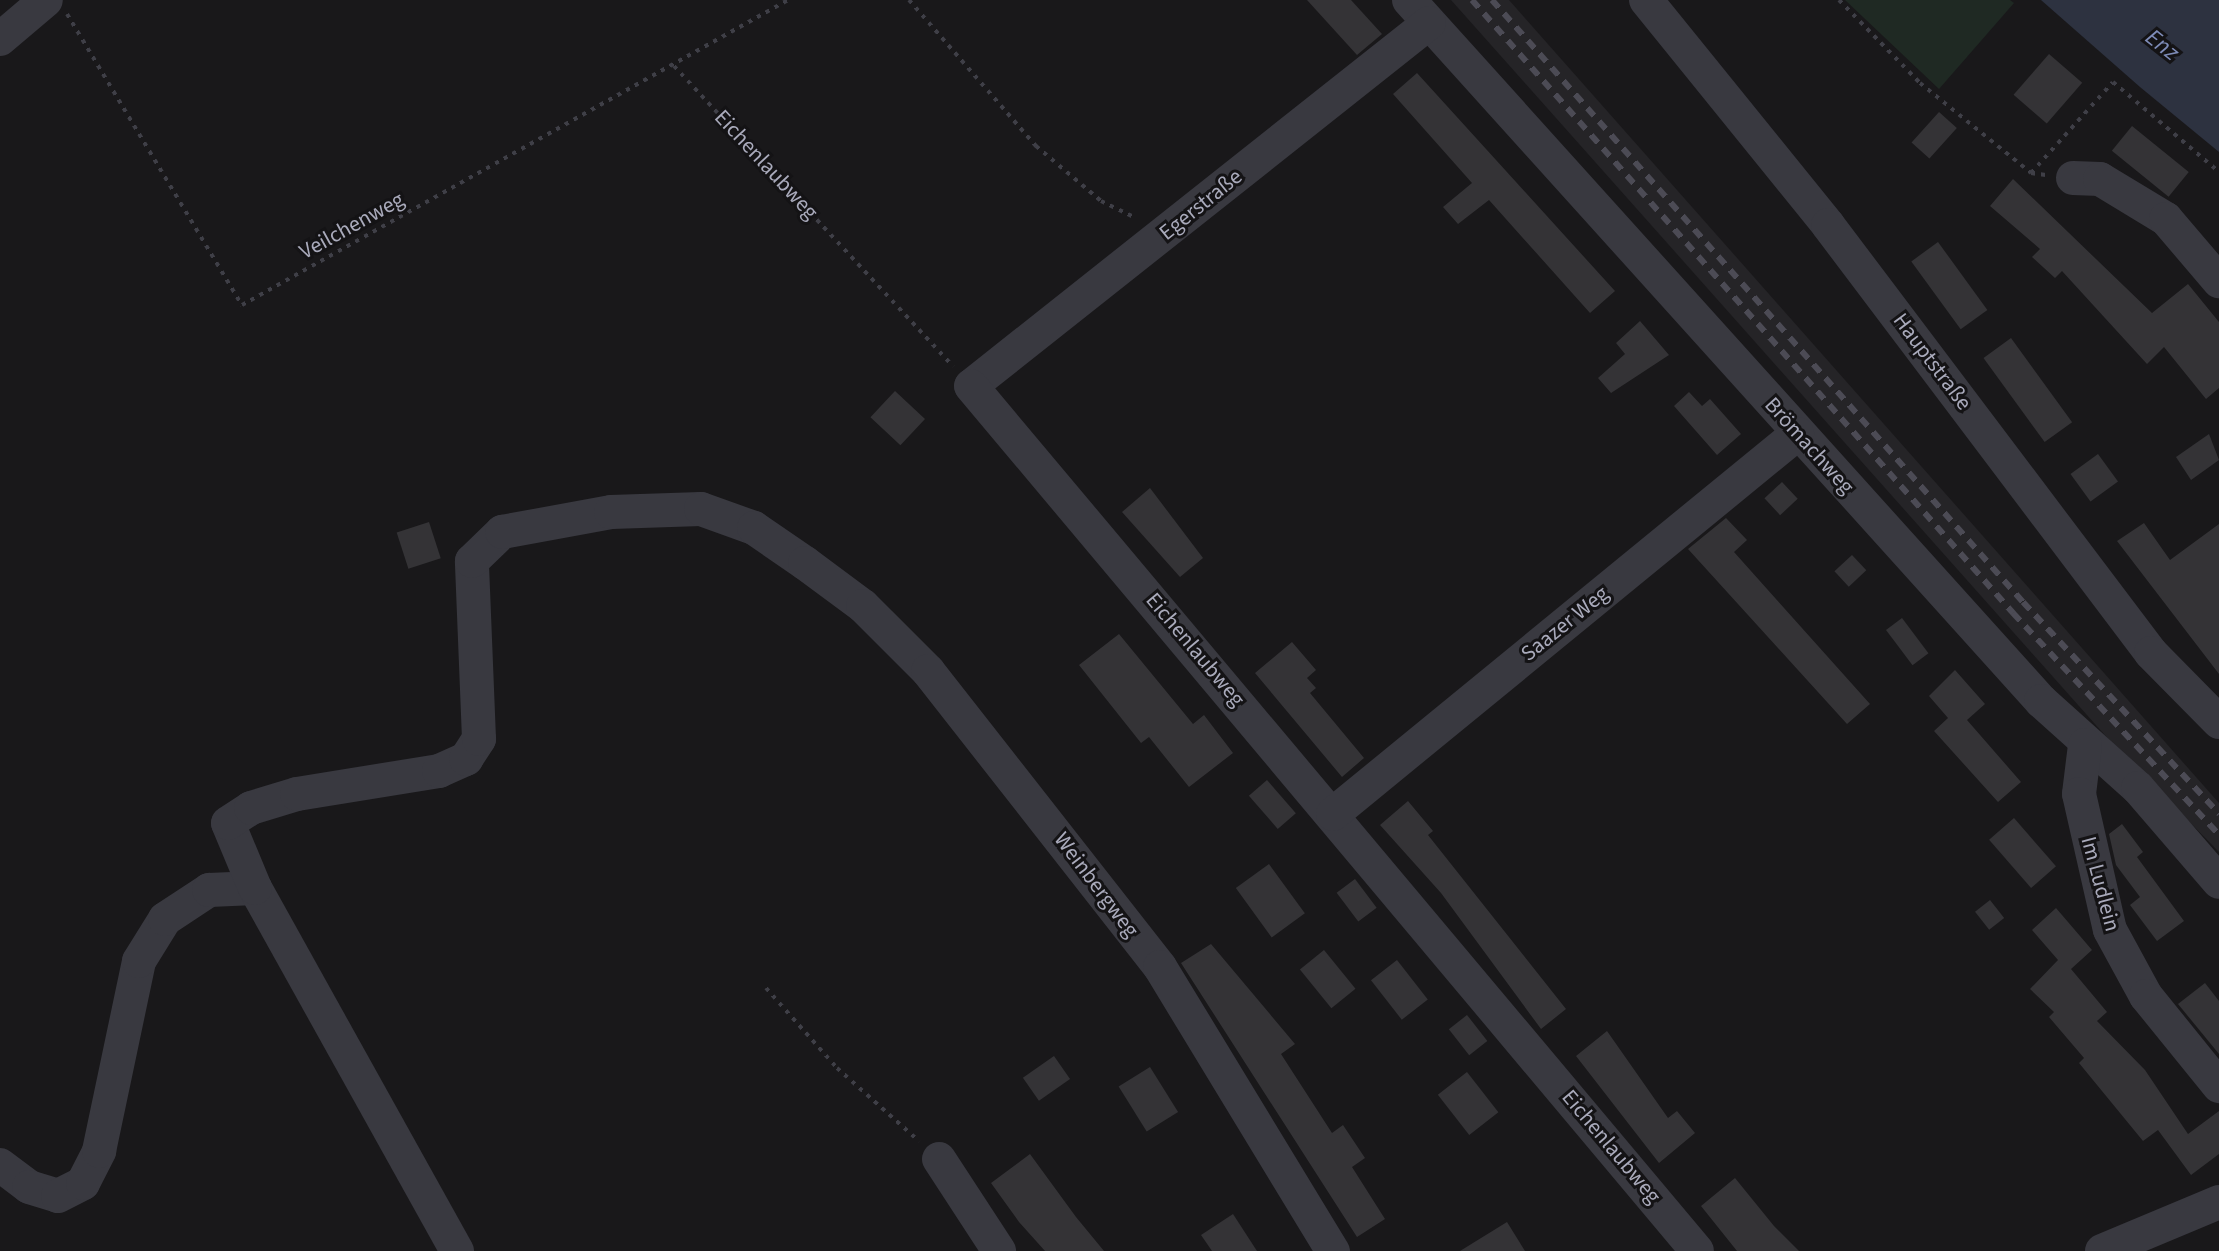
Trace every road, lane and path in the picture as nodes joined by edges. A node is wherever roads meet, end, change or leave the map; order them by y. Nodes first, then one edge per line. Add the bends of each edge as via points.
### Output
1 (788, 0) edge
2 (909, 0) edge
3 (1646, 0) edge
4 (1839, 0) edge
5 (56, 5) edge
6 (1419, 11) edge
7 (0, 39) edge
8 (674, 66) junction
9 (2219, 172) edge
10 (2031, 173) junction
11 (2073, 178) joint
12 (1165, 233) junction
13 (2219, 281) edge
14 (971, 386) junction
15 (1797, 434) junction
16 (2219, 722) edge
17 (2085, 745) junction
18 (1333, 814) junction
19 (2219, 882) edge
20 (255, 888) junction
21 (766, 988) dead end
22 (2219, 1086) edge
23 (939, 1159) joint
24 (0, 1165) edge
25 (2219, 1202) edge
26 (457, 1251) edge
27 (999, 1251) edge
28 (1333, 1251) edge
29 (1697, 1251) edge
30 (2102, 1251) edge

1 - 8 path, Veilchenweg
2 - 12 path via 1036,146 1101,201
3 - 16 street, Hauptstraße via 1828,225 2151,653
4 - 10 path via 1920,83
5 - 7 street
5 - 8 path, Veilchenweg via 242,305
6 - 12 street, Egerstraße
6 - 15 street, Brömachweg
8 - 14 path, Eichenlaubweg
9 - 10 path via 2113,82
10 - 11 path
11 - 13 street via 2100,179 2166,219
12 - 14 street, Egerstraße
14 - 18 street, Eichenlaubweg
15 - 17 street, Brömachweg
15 - 18 street, Saazer Weg
17 - 19 street, Brömachweg via 2138,788
17 - 22 street, Im Ludlein via 2079,794 2110,930 2146,996
18 - 29 street, Eichenlaubweg
20 - 24 street via 209,890 165,919 139,961 99,1151 83,1183 58,1196 29,1187
20 - 26 street
20 - 28 street, Weinbergweg via 228,823 251,808 297,794 439,771 466,759 479,739 472,561 502,532 611,512 701,509 754,528 805,563 863,606 928,671 1160,967
21 - 23 path via 837,1068
23 - 27 street
25 - 30 street

